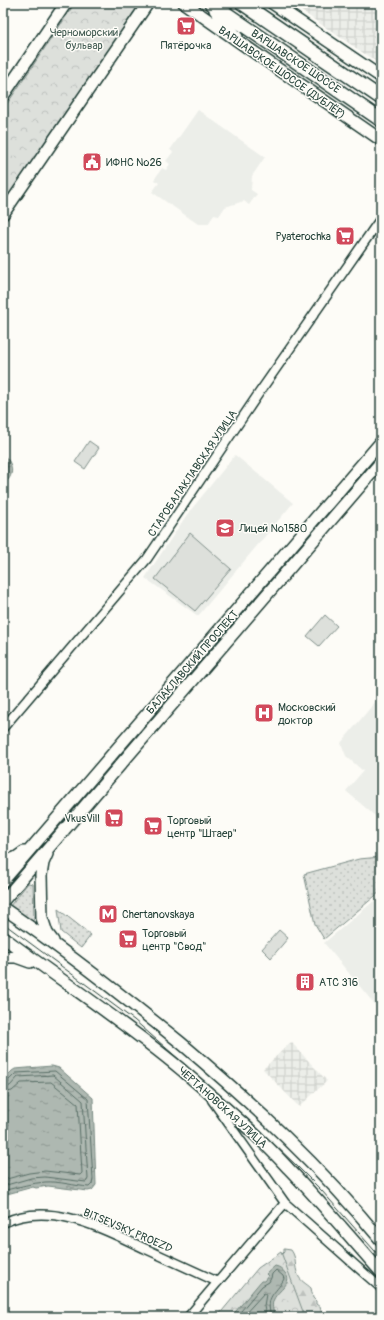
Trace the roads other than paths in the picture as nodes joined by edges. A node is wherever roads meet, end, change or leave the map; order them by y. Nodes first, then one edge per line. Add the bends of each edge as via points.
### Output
1 (66, 3) edge
2 (148, 3) edge
3 (184, 3) edge
4 (210, 3) edge
5 (242, 3) edge
6 (272, 3) edge
7 (244, 45) junction
8 (381, 78) edge
9 (3, 96) edge
10 (381, 98) edge
11 (381, 120) edge
12 (381, 140) edge
13 (3, 214) edge
14 (381, 218) edge
15 (381, 442) edge
16 (381, 462) edge
17 (342, 488) junction
18 (350, 498) junction
19 (232, 615) junction
20 (242, 624) junction
21 (3, 728) edge
22 (41, 837) junction
23 (51, 845) junction
24 (25, 856) junction
25 (3, 863) edge
26 (34, 865) junction
27 (3, 881) edge
28 (3, 901) edge
29 (3, 908) edge
30 (3, 938) edge
31 (57, 946) junction
32 (3, 957) edge
33 (42, 967) junction
34 (206, 1091) junction
35 (285, 1203) junction
36 (3, 1223) edge
37 (381, 1240) edge
38 (381, 1272) edge
39 (218, 1282) junction
40 (381, 1288) edge
41 (188, 1317) edge

1 - 9 main road
2 - 13 main road
3 - 7 main road, ВАРШАВСКОЕ ШОССЕ (ДУБЛЁР)
4 - 7 main road
4 - 11 main road, ВАРШАВСКОЕ ШОССЕ
5 - 10 main road, ВАРШАВСКОЕ ШОССЕ
6 - 8 main road
7 - 12 main road, ВАРШАВСКОЕ ШОССЕ (ДУБЛЁР)
14 - 21 street, СТАРОБАЛАКЛАВСКАЯ УЛИЦА via 147,559
15 - 17 main road, БАЛАКЛАВСКИЙ ПРОСПЕКТ
16 - 18 main road, БАЛАКЛАВСКИЙ ПРОСПЕКТ
17 - 18 street via 341,498
17 - 19 main road, БАЛАКЛАВСКИЙ ПРОСПЕКТ
18 - 20 main road, БАЛАКЛАВСКИЙ ПРОСПЕКТ
19 - 20 street via 243,615
19 - 22 main road, БАЛАКЛАВСКИЙ ПРОСПЕКТ
20 - 23 main road, БАЛАКЛАВСКИЙ ПРОСПЕКТ
22 - 24 main road, БАЛАКЛАВСКИЙ ПРОСПЕКТ
22 - 25 main road via 17,857
23 - 26 main road, БАЛАКЛАВСКИЙ ПРОСПЕКТ
23 - 31 main road via 42,863 42,918 47,933
24 - 26 street via 23,861 26,867
24 - 27 main road, БАЛАКЛАВСКИЙ ПРОСПЕКТ
26 - 28 main road, БАЛАКЛАВСКИЙ ПРОСПЕКТ
29 - 31 main road, ЧЕРТАНОВСКАЯ УЛИЦА
30 - 33 main road
31 - 37 main road, ЧЕРТАНОВСКАЯ УЛИЦА via 127,998 272,1124 326,1176
32 - 33 main road via 16,957
33 - 34 main road, ЧЕРТАНОВСКАЯ УЛИЦА via 111,1014
34 - 35 street
34 - 38 main road, ЧЕРТАНОВСКАЯ УЛИЦА via 288,1167
35 - 39 street
35 - 40 street
36 - 39 street, BITSEVSKY PROEZD via 28,1215 49,1214 70,1218 111,1232
39 - 41 street

